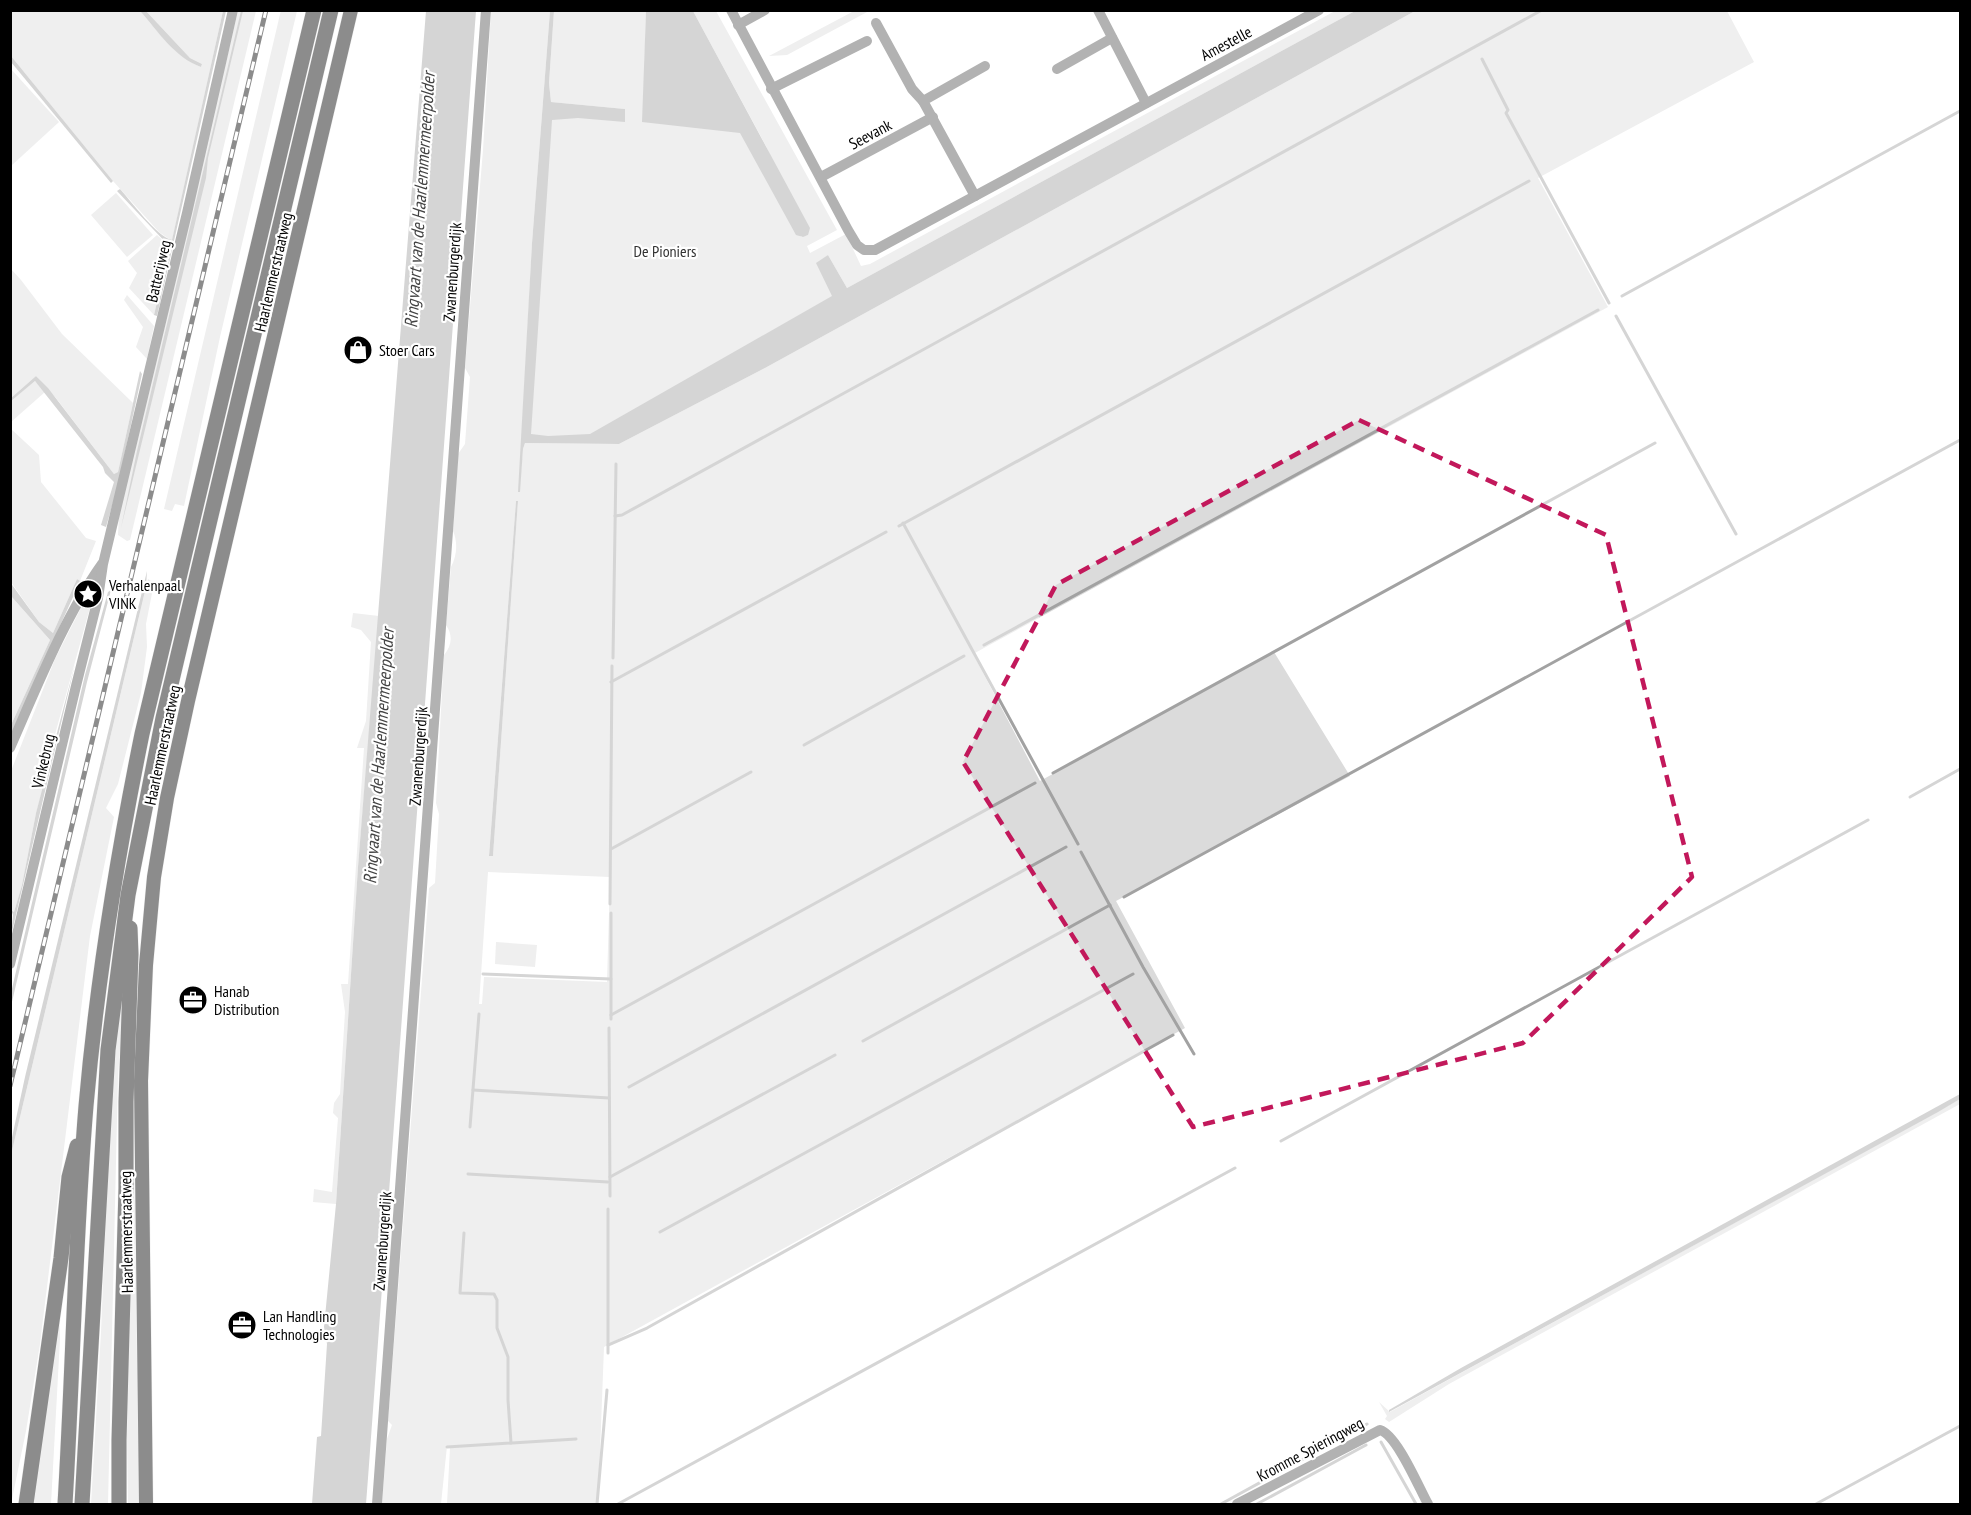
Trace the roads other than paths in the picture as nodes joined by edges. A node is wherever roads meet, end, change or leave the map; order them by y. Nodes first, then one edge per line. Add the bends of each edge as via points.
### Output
1 (233, 10) edge
2 (314, 10) edge
3 (331, 10) edge
4 (351, 10) edge
5 (486, 10) edge
6 (731, 10) edge
7 (765, 10) edge
8 (1098, 10) edge
9 (1319, 10) edge
10 (876, 23) dead end
11 (738, 25) junction
12 (1112, 38) junction
13 (867, 41) dead end
14 (985, 66) dead end
15 (1057, 69) dead end
16 (771, 89) junction
17 (923, 101) junction
18 (1146, 102) junction
19 (933, 117) junction
20 (821, 177) junction
21 (975, 196) junction
22 (110, 538) joint
23 (103, 564) junction
24 (10, 748) edge
25 (128, 895) junction
26 (10, 964) edge
27 (86, 1108) junction
28 (26, 1504) edge
29 (64, 1504) edge
30 (82, 1504) edge
31 (119, 1504) edge
32 (146, 1504) edge
33 (377, 1504) edge
34 (1238, 1504) edge
35 (1428, 1504) edge

1 - 22 street, Batterijweg
2 - 27 highway via 120,839
3 - 25 highway via 160,729
4 - 32 main road, Haarlemmerstraatweg via 188,701 154,877 141,1082
5 - 33 street, Zwanenburgerdijk
6 - 11 street
7 - 11 street
8 - 12 street
9 - 18 street, Amestelle
10 - 17 street via 912,89
11 - 16 street
12 - 15 street
12 - 18 street
13 - 16 street
14 - 17 street
16 - 20 street
17 - 19 street
18 - 21 street, Amestelle
19 - 20 street, Seevank
19 - 21 street
20 - 21 street, Amestelle via 848,230 864,250 875,250
22 - 23 street, Vinkebrug
23 - 24 street, Vinkebrug via 85,590
23 - 26 street, Vinkebrug via 97,606
25 - 30 highway via 103,1117
25 - 31 highway via 131,954
27 - 28 highway via 69,1177
27 - 29 highway
34 - 35 street, Kromme Spieringweg via 1380,1430 1387,1433 1401,1453

